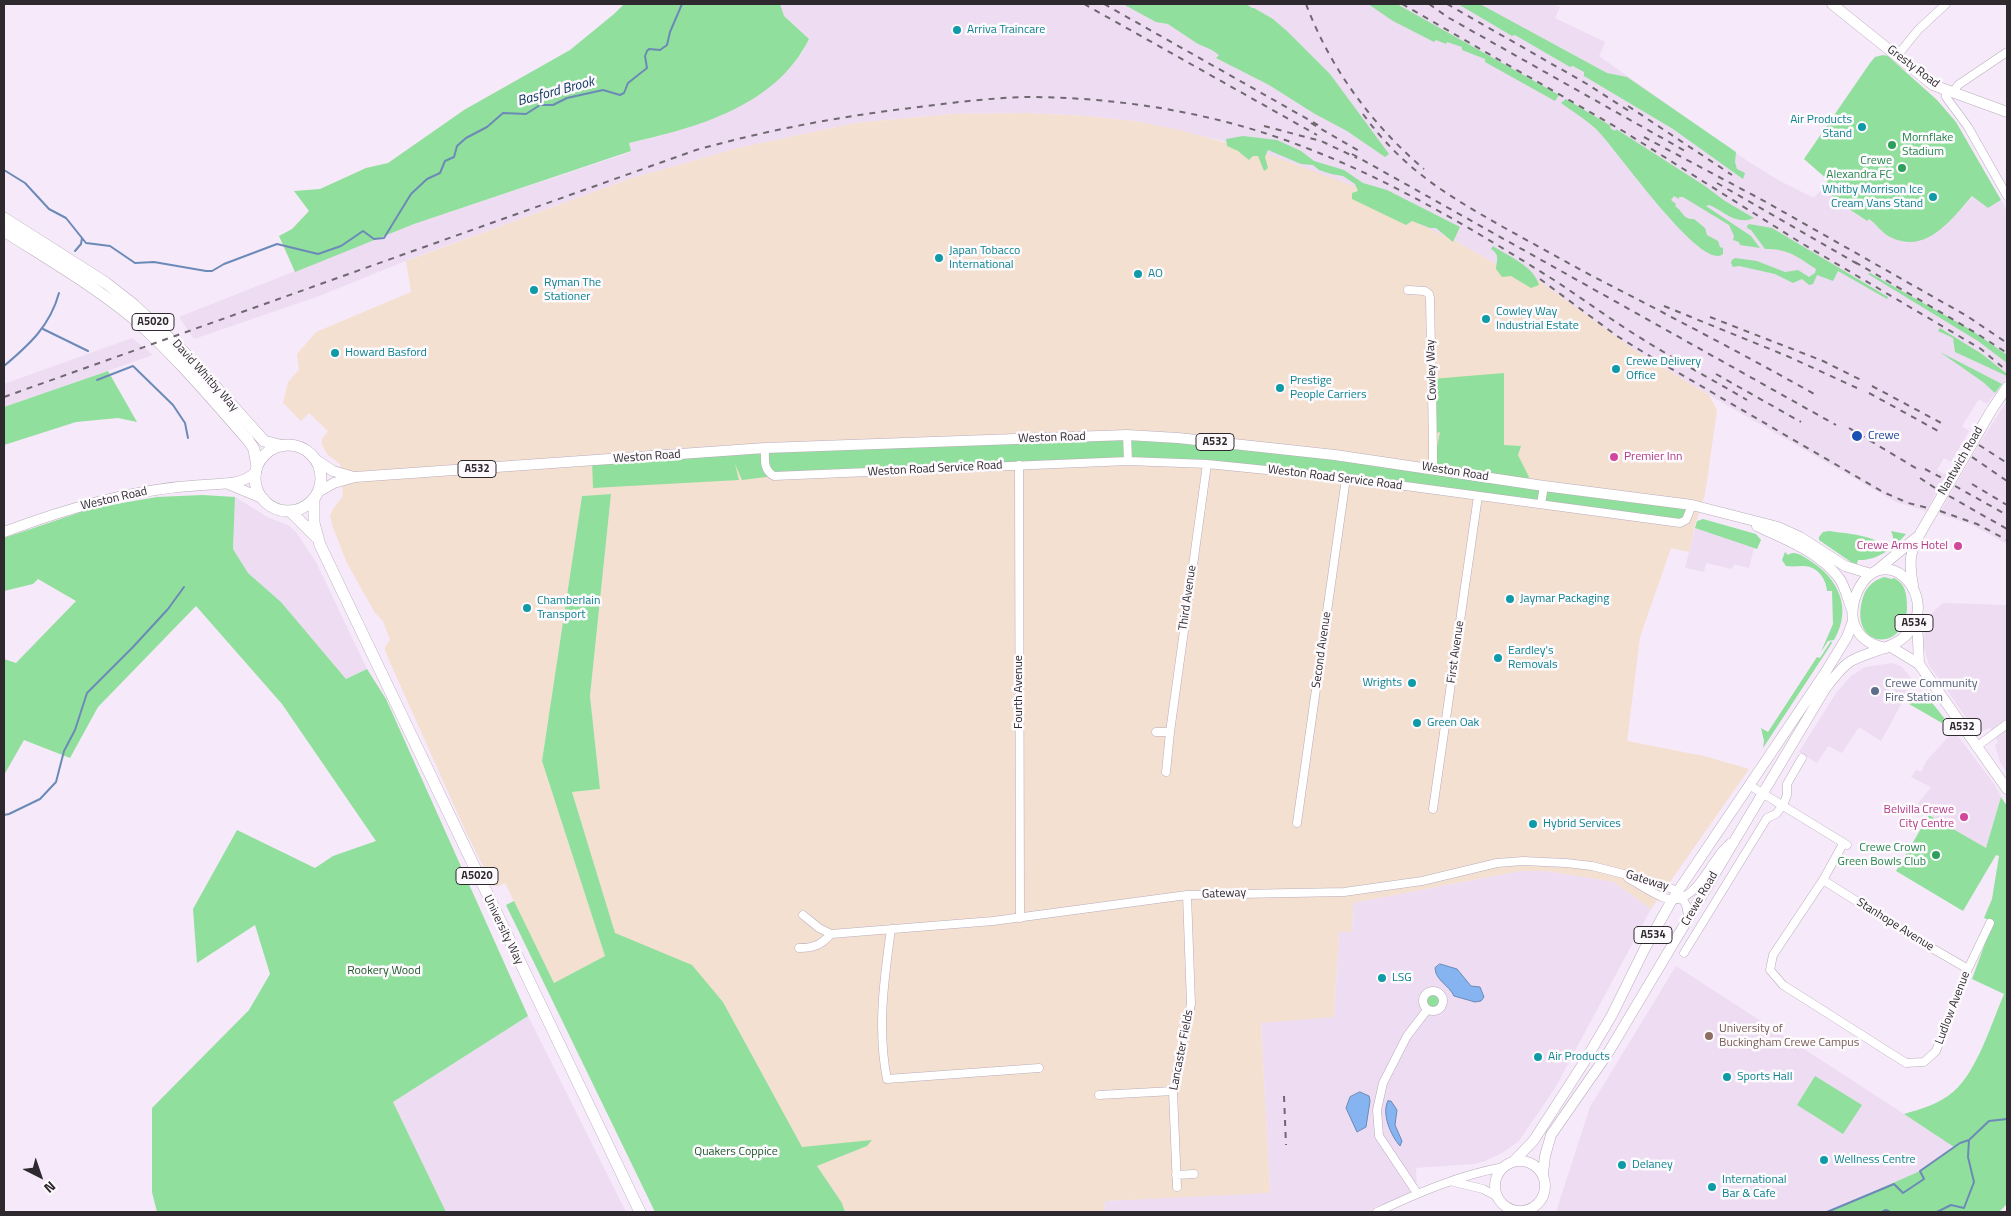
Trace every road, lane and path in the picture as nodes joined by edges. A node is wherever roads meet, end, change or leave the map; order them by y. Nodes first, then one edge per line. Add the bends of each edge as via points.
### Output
1 (1832, 4) edge
2 (1943, 4) edge
3 (2007, 52) edge
4 (1898, 56) junction
5 (1949, 91) junction
6 (2007, 112) edge
7 (2007, 196) edge
8 (4, 218) edge
9 (4, 231) edge
10 (1408, 290) dead end
11 (2007, 387) edge
12 (1127, 435) junction
13 (283, 446) junction
14 (765, 448) junction
15 (316, 459) junction
16 (1128, 461) junction
17 (1207, 464) junction
18 (1019, 465) junction
19 (1433, 469) junction
20 (257, 470) junction
21 (355, 477) junction
22 (1346, 478) junction
23 (228, 484) junction
24 (1544, 486) junction
25 (316, 495) junction
26 (1478, 496) junction
27 (264, 499) junction
28 (1541, 504) junction
29 (1692, 505) junction
30 (290, 510) junction
31 (1744, 519) junction
32 (4, 532) edge
33 (1919, 534) junction
34 (317, 538) junction
35 (1873, 573) junction
36 (1913, 586) junction
37 (1852, 616) junction
38 (1917, 616) junction
39 (1888, 647) junction
40 (1919, 664) junction
41 (2007, 724) edge
42 (1156, 732) dead end
43 (1170, 732) junction
44 (1976, 746) junction
45 (1802, 758) dead end
46 (1166, 772) dead end
47 (1749, 785) junction
48 (2007, 789) edge
49 (1763, 793) junction
50 (1783, 805) junction
51 (1433, 808) dead end
52 (1297, 823) dead end
53 (1743, 827) junction
54 (1615, 872) junction
55 (1822, 880) junction
56 (1187, 895) junction
57 (1678, 896) junction
58 (803, 915) dead end
59 (1020, 918) junction
60 (1688, 920) junction
61 (1990, 923) dead end
62 (891, 929) junction
63 (831, 934) junction
64 (799, 948) dead end
65 (1684, 953) dead end
66 (1968, 969) junction
67 (1427, 1010) dead end
68 (1039, 1068) dead end
69 (1173, 1091) junction
70 (1099, 1095) dead end
71 (1514, 1161) junction
72 (1504, 1167) junction
73 (1194, 1174) dead end
74 (1543, 1174) junction
75 (1176, 1175) junction
76 (1454, 1182) junction
77 (1177, 1187) dead end
78 (1416, 1193) junction
79 (1498, 1197) junction
80 (1506, 1209) edge
81 (1536, 1209) edge
82 (640, 1212) edge
83 (1377, 1212) edge

1 - 4 main road, Gresty Road
2 - 4 street
3 - 5 street
4 - 5 main road, Gresty Road via 1933,85
5 - 6 main road
5 - 7 street, Gresty Road via 1946,97 1968,127
8 - 13 highway, David Whitby Way / A5020 via 134,304 189,357 264,441
9 - 20 highway, David Whitby Way / A5020 via 102,294 133,319 178,362 248,440 254,449
10 - 19 street, Cowley Way via 1425,291 1430,298
11 - 33 main road, Nantwich Road / A534, bridge
12 - 14 main road, Weston Road / A532
12 - 16 street
12 - 19 main road, Weston Road / A532 via 1335,455
13 - 15 highway via 299,447
13 - 20 highway via 266,454
14 - 18 street, Weston Road Service Road via 767,472 774,476
14 - 21 main road, Weston Road / A532
15 - 21 main road, Weston Road / A532 via 333,471
15 - 25 highway via 321,475
16 - 17 street, Weston Road Service Road
16 - 18 street, Weston Road Service Road
17 - 22 street, Weston Road Service Road
17 - 43 street, Third Avenue
18 - 59 street, Fourth Avenue
19 - 24 main road, Weston Road / A532
20 - 23 main road, Weston Road via 248,478
20 - 27 highway via 256,483
21 - 25 main road, Weston Road / A532 via 334,483
22 - 26 street, Weston Road Service Road
22 - 52 street, Second Avenue
23 - 27 main road, Weston Road
23 - 32 main road, Weston Road via 142,492 79,506
24 - 28 street
24 - 29 main road, Weston Road / A532
25 - 30 highway via 306,506
25 - 34 highway, University Way / A5020 via 313,516
26 - 28 street, Weston Road Service Road
26 - 51 street, First Avenue
27 - 30 highway via 278,509
28 - 29 street, Weston Road Service Road via 1680,523 1686,520
29 - 31 main road, Weston Road / A532
30 - 34 highway, University Way / A5020
31 - 35 main road, Weston Road / A532 via 1778,527 1845,566
31 - 37 main road, Weston Road / A532 via 1798,544 1823,562 1840,578
33 - 35 main road, Nantwich Road / A534
33 - 36 main road, Nantwich Road / A534 via 1910,554
34 - 82 highway, University Way / A5020
35 - 36 main road via 1888,570 1900,574
35 - 37 main road, A534 via 1858,590
36 - 38 main road, A534
37 - 39 main road via 1864,640
37 - 47 main road, Crewe Road / A534 via 1847,637
38 - 39 main road, A534 via 1900,641
38 - 40 main road
39 - 40 main road, A532
39 - 49 main road, Crewe Road / A534 via 1851,662 1825,689
40 - 44 main road, A532
41 - 44 street
42 - 43 street
43 - 46 street, Third Avenue
44 - 48 main road, A532
45 - 50 street via 1787,784
47 - 49 street, Ludlow Avenue
47 - 57 main road, Crewe Road / A534
49 - 50 street, Ludlow Avenue
49 - 53 main road, Crewe Road / A534
50 - 55 street, Ludlow Avenue via 1845,844
50 - 65 street, Crewe Road via 1776,814 1767,818
53 - 57 street via 1717,856 1699,886 1691,893
53 - 60 main road, Crewe Road / A534
54 - 56 street, Gateway via 1566,862 1523,861 1344,892
54 - 57 street, Gateway via 1647,880
54 - 57 street, Gateway via 1663,898
55 - 66 street, Stanhope Avenue
55 - 66 street, Ludlow Avenue via 1773,955 1770,970 1783,985 1906,1063 1924,1062 1936,1051
56 - 59 street, Gateway
56 - 69 street, Lancaster Fields via 1191,1004
57 - 60 street via 1686,905
57 - 71 main road, Crewe Road / A534 via 1645,948 1583,1064 1534,1140
58 - 63 street
59 - 62 street, Gateway
60 - 74 main road, Crewe Road / A534 via 1608,1053 1551,1135
61 - 66 street, Ludlow Avenue
62 - 63 street, Gateway
62 - 68 street via 881,1024 887,1079
63 - 64 street, Gateway via 818,946
67 - 78 street via 1408,1036 1383,1083 1377,1110 1379,1136
69 - 70 street
69 - 75 street, Lancaster Fields
71 - 72 main road, A534
71 - 74 main road via 1529,1162
72 - 76 street via 1475,1173
72 - 79 main road via 1495,1182
73 - 75 street
74 - 81 main road, A534 via 1545,1191
75 - 77 street, Lancaster Fields
76 - 78 street
76 - 79 street via 1483,1189
78 - 83 street
79 - 80 main road, A534
80 - 81 main road, A534 via 1519,1212

